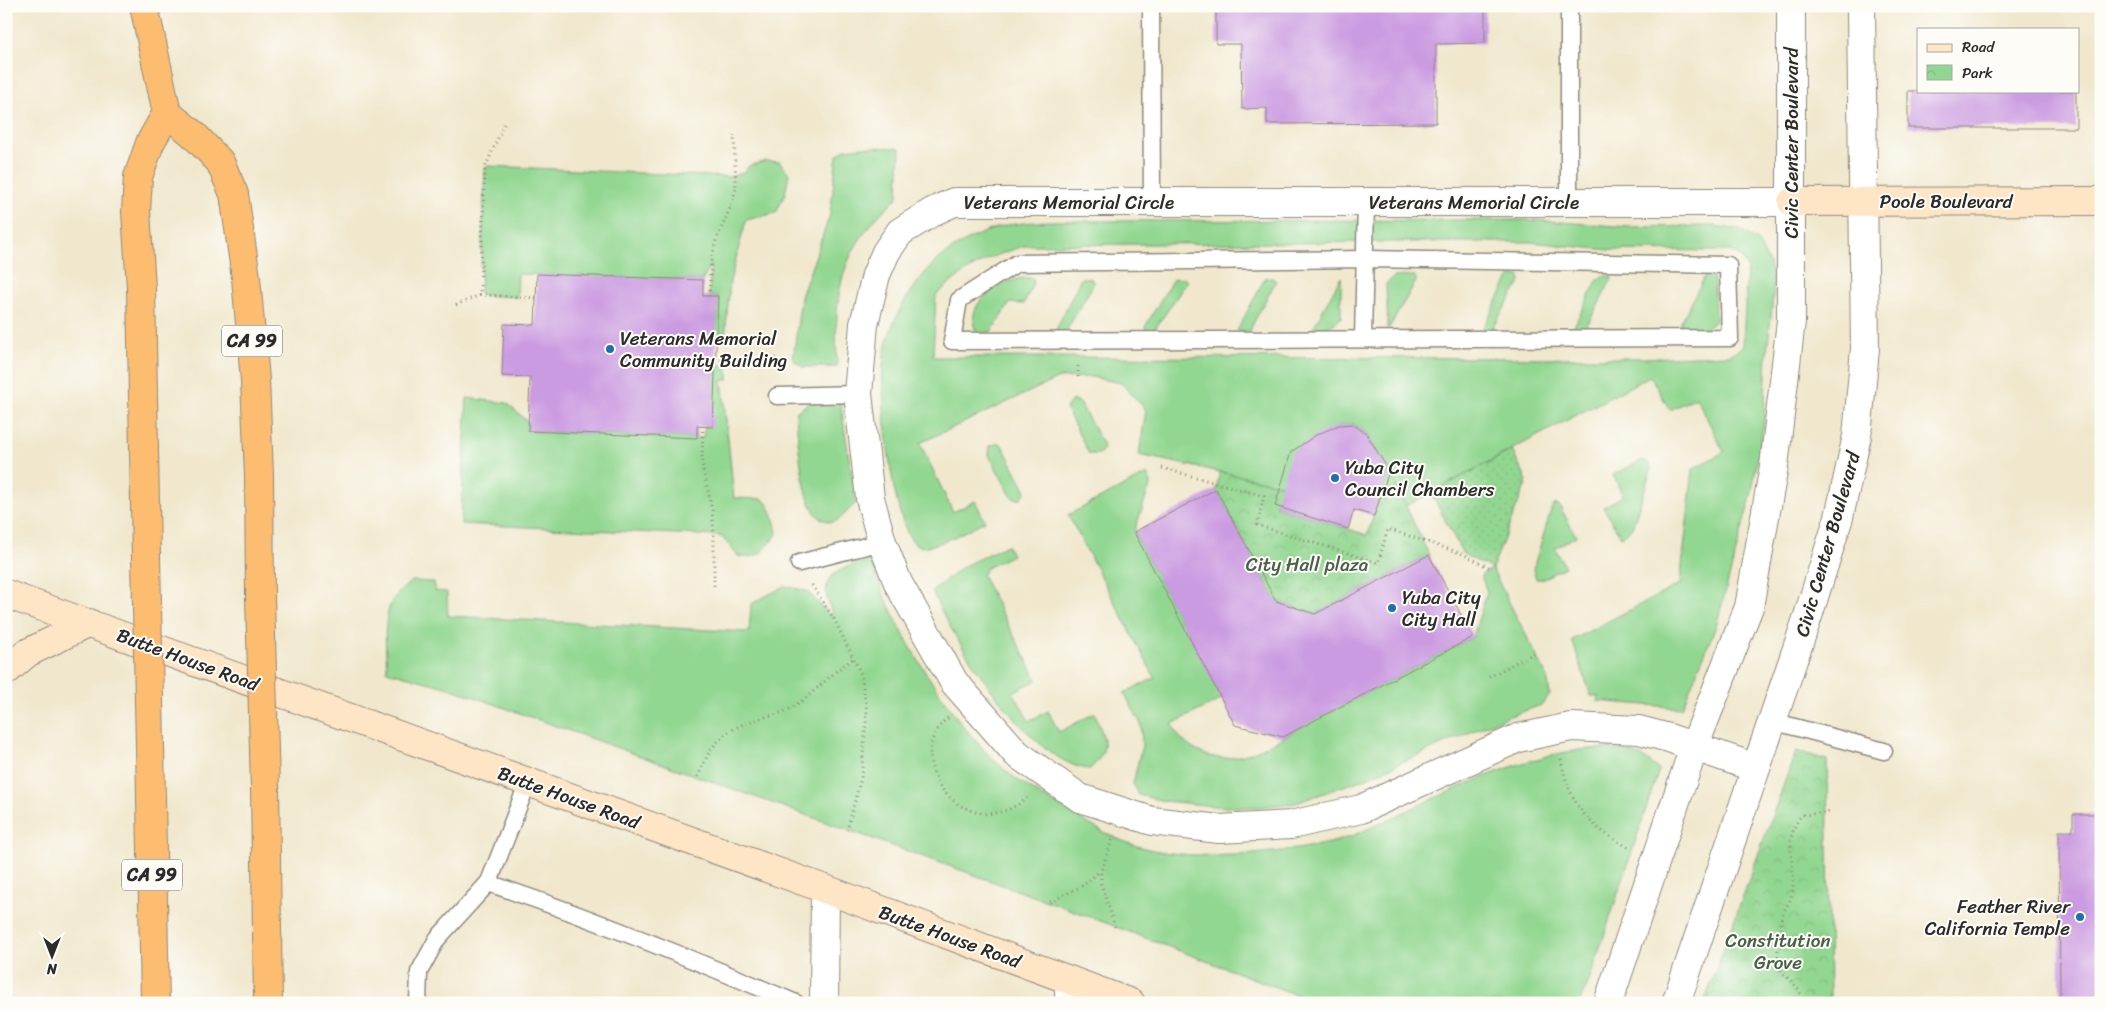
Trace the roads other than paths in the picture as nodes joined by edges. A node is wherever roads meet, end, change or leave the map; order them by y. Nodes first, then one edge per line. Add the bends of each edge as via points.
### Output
1 (144, 6) edge
2 (1151, 6) edge
3 (1568, 6) edge
4 (1791, 6) edge
5 (1861, 6) edge
6 (167, 113) junction
7 (2101, 201) edge
8 (1152, 202) junction
9 (1366, 202) junction
10 (1570, 202) junction
11 (1792, 202) junction
12 (1862, 202) junction
13 (1366, 259) junction
14 (1363, 339) junction
15 (858, 394) junction
16 (777, 396) dead end
17 (882, 542) junction
18 (799, 563) road end
19 (6, 594) edge
20 (89, 624) junction
21 (6, 671) edge
22 (1772, 721) junction
23 (1694, 747) junction
24 (1884, 751) dead end
25 (1756, 768) junction
26 (528, 782) junction
27 (488, 882) junction
28 (825, 889) junction
29 (1069, 992) edge
30 (155, 1003) edge
31 (268, 1003) edge
32 (418, 1003) edge
33 (796, 1003) edge
34 (824, 1003) edge
35 (1131, 1003) edge
36 (1608, 1003) edge
37 (1676, 1003) edge

1 - 6 highway
2 - 8 lane
3 - 10 lane
4 - 11 street, Civic Center Boulevard
5 - 12 street, Civic Center Boulevard
6 - 30 highway, CA 99, bridge via 150,143 138,177 136,212 141,287
6 - 31 highway, CA 99, bridge via 220,162 234,194 246,278 259,475
7 - 12 main road, Poole Boulevard
8 - 9 street, Veterans Memorial Circle
8 - 15 street, Veterans Memorial Circle via 954,202 900,232 876,275 864,324
9 - 10 street, Veterans Memorial Circle
9 - 13 lane
10 - 11 street, Veterans Memorial Circle
11 - 12 main road, Poole Boulevard
11 - 23 street, Civic Center Boulevard via 1791,320 1772,476 1748,607
12 - 22 street, Civic Center Boulevard via 1865,349 1857,436 1839,517
13 - 14 lane
13 - 14 lane via 1728,264 1730,338
13 - 14 lane via 1017,263 958,300 952,341
15 - 16 lane
15 - 17 street, Veterans Memorial Circle via 870,498
17 - 18 lane
17 - 23 street, Veterans Memorial Circle via 898,583 954,682 1017,754 1080,798 1152,821 1219,829 1291,825 1361,808 1518,738 1571,727 1639,730
19 - 20 main road, Butte House Road
20 - 21 main road via 27,653
20 - 26 main road, Butte House Road
22 - 24 lane
22 - 25 street, Civic Center Boulevard
23 - 25 street, Veterans Memorial Circle
23 - 36 street, Civic Center Boulevard
25 - 37 street, Civic Center Boulevard
26 - 27 lane
26 - 28 main road, Butte House Road
27 - 32 lane via 437,939 419,972
27 - 33 lane via 674,951
28 - 29 main road, Butte House Road
28 - 34 street
29 - 35 main road, Butte House Road

